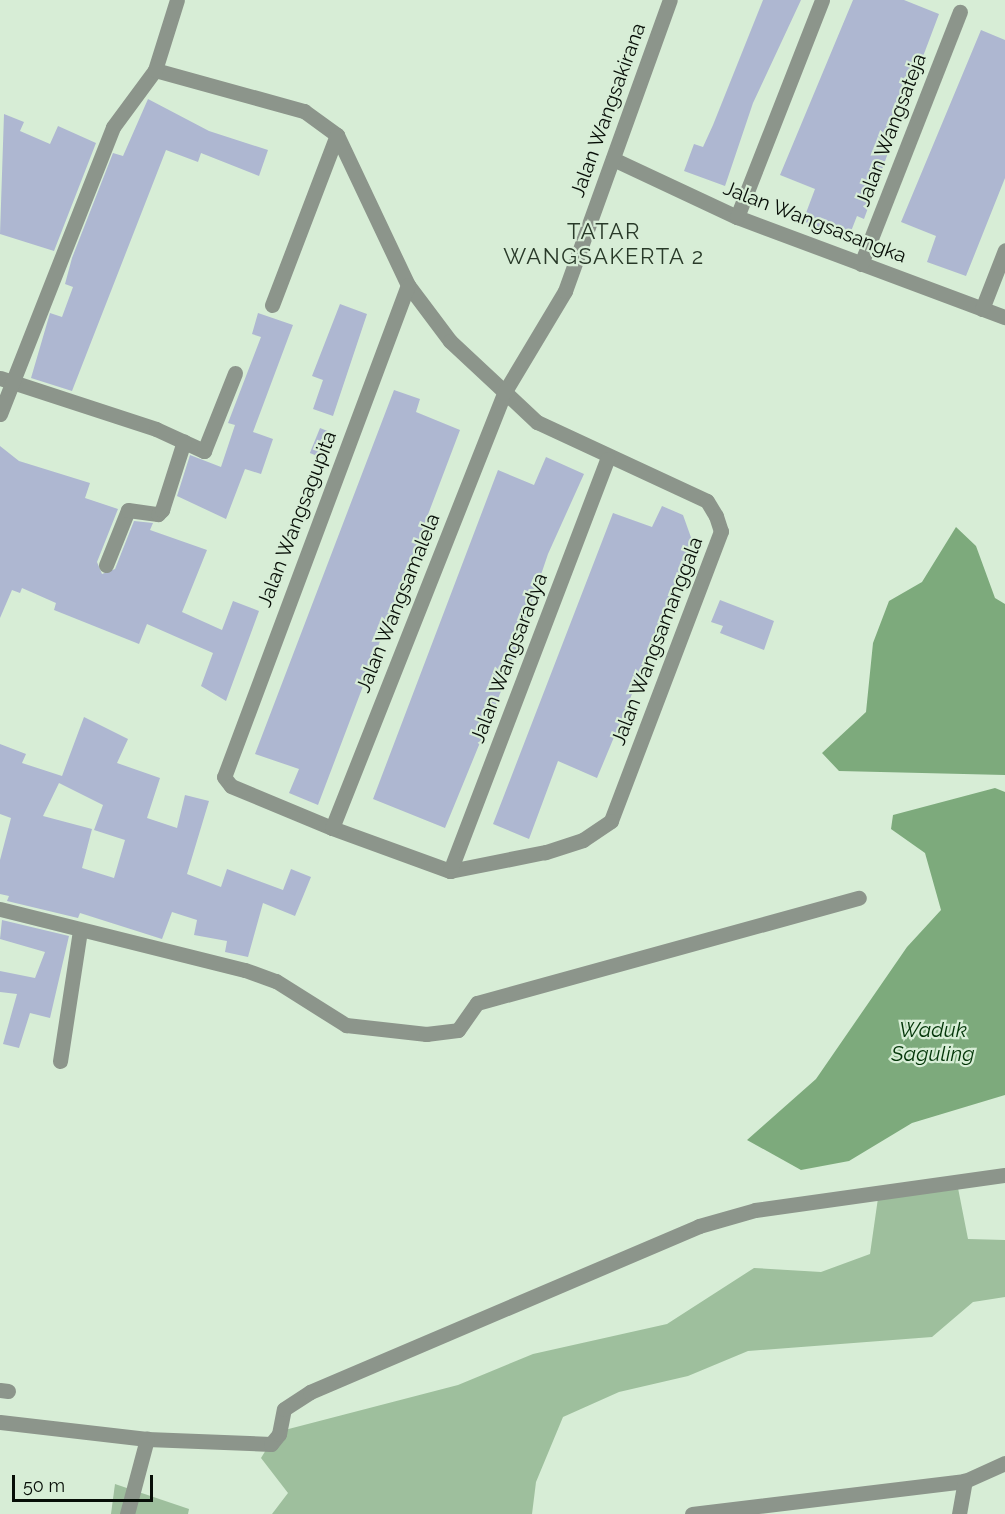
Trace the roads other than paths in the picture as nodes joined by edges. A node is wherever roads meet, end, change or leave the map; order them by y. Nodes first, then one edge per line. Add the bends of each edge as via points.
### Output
1 (177, 0) edge
2 (822, 0) edge
3 (665, 1) edge
4 (960, 12) dead end
5 (162, 73) junction
6 (337, 135) junction
7 (613, 159) junction
8 (737, 217) junction
9 (1005, 250) edge
10 (861, 264) junction
11 (408, 285) junction
12 (272, 305) dead end
13 (982, 309) junction
14 (1005, 317) edge
15 (235, 373) dead end
16 (7, 380) edge
17 (504, 393) junction
18 (0, 414) edge
19 (184, 441) junction
20 (607, 459) junction
21 (106, 565) dead end
22 (332, 828) junction
23 (450, 871) junction
24 (859, 898) dead end
25 (0, 909) edge
26 (80, 931) junction
27 (60, 1061) dead end
28 (1005, 1175) edge
29 (0, 1422) edge
30 (147, 1439) junction
31 (1005, 1462) edge
32 (964, 1481) junction
33 (127, 1514) edge
34 (692, 1514) edge
35 (959, 1514) edge

1 - 5 street
2 - 8 street
3 - 7 street, Jalan Wangsakirana
4 - 10 street, Jalan Wangsateja
5 - 6 street via 304,111
5 - 16 street via 113,127
6 - 11 street, Jalan Wangsamanggala
6 - 12 street
7 - 8 street, Jalan Wangsasangka
7 - 17 street, Jalan Wangsakirana via 565,291
8 - 10 street, Jalan Wangsasangka
9 - 13 street
10 - 13 street, Jalan Wangsasangka
11 - 17 street, Jalan Wangsamanggala via 450,341
11 - 22 street, Jalan Wangsagupita via 224,768 231,786
13 - 14 street, Jalan Wangsasangka
15 - 19 street via 209,449
16 - 18 street
16 - 19 street
17 - 20 street, Jalan Wangsamanggala via 545,427
17 - 22 street, Jalan Wangsamalela
19 - 21 street via 162,510 158,514 128,510
20 - 23 street, Jalan Wangsaradya
20 - 23 street, Jalan Wangsamanggala via 707,501 721,531 619,799 610,820 582,840
22 - 23 street
24 - 26 street via 477,1003 458,1030 426,1034 346,1025 255,974
25 - 26 street
26 - 27 street
28 - 30 street via 755,1210 699,1226 310,1392 284,1409 279,1434 271,1444
29 - 30 street
30 - 33 street
31 - 32 street
32 - 34 street
32 - 35 street

